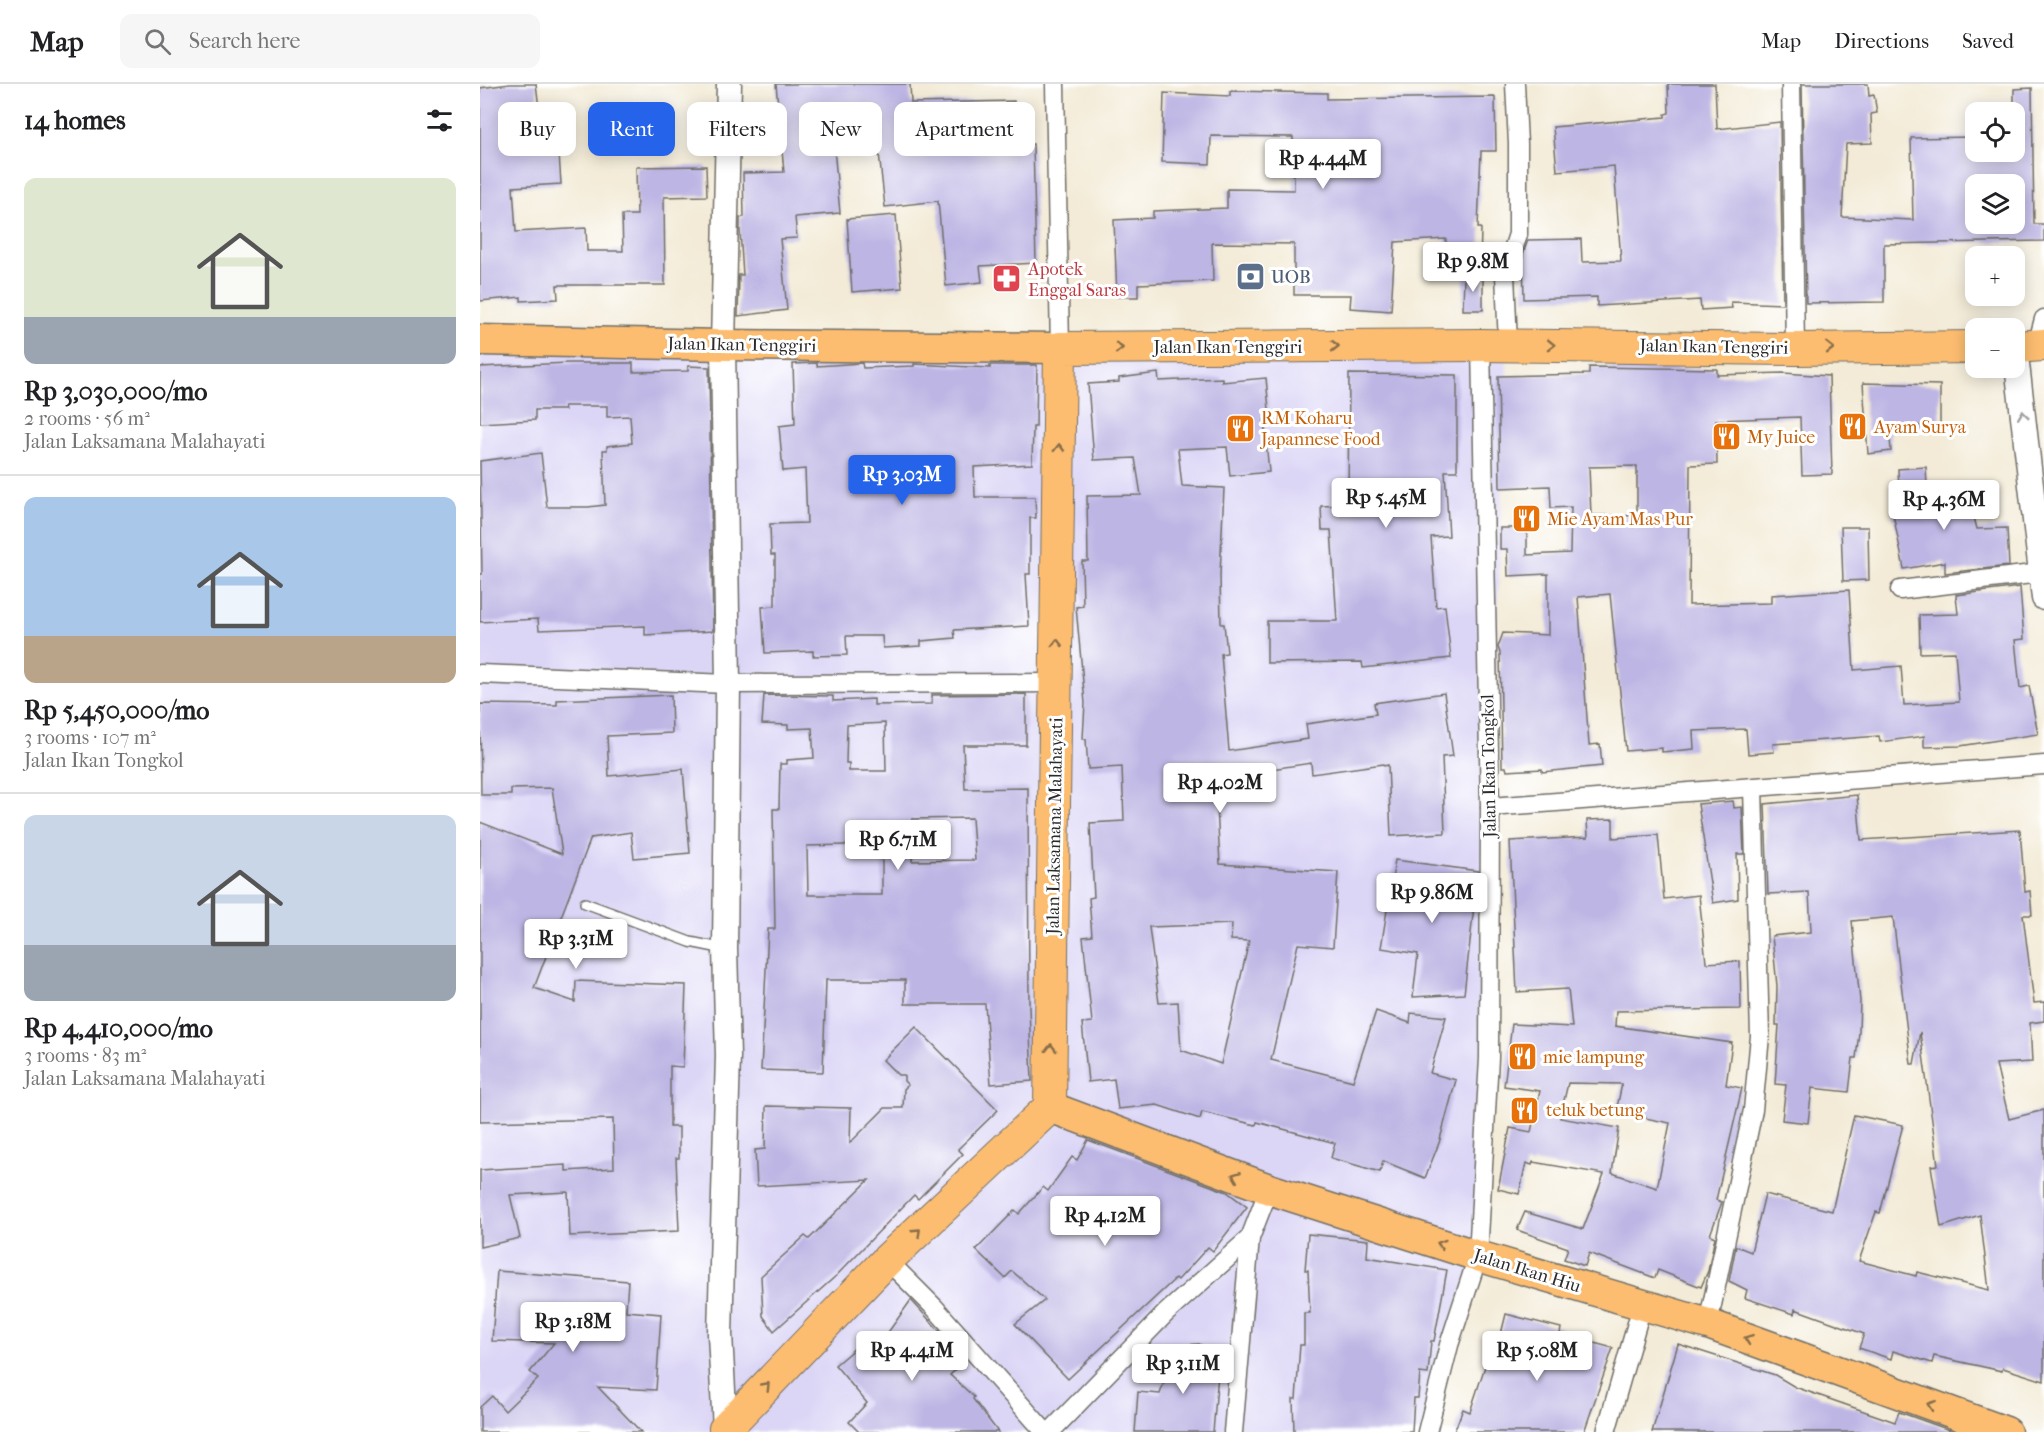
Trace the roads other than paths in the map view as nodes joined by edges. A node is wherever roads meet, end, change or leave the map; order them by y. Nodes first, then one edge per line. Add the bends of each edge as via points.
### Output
1 (729, 84) edge
2 (1055, 84) edge
3 (1515, 84) edge
4 (1791, 84) edge
5 (480, 340) edge
6 (2031, 341) edge
7 (723, 345) junction
8 (1495, 345) junction
9 (1965, 347) edge
10 (1060, 348) junction
11 (1795, 349) junction
12 (2041, 573) junction
13 (1900, 590) dead end
14 (2044, 598) edge
15 (480, 674) edge
16 (1057, 683) junction
17 (728, 684) junction
18 (2044, 765) edge
19 (1753, 788) junction
20 (1490, 807) junction
21 (585, 903) dead end
22 (725, 949) junction
23 (1050, 1107) junction
24 (1269, 1189) junction
25 (1250, 1238) junction
26 (1478, 1256) junction
27 (887, 1260) junction
28 (1642, 1306) junction
29 (1708, 1324) junction
30 (724, 1431) edge
31 (1045, 1432) edge
32 (1050, 1432) edge
33 (1233, 1432) edge
34 (1427, 1432) edge
35 (1606, 1432) edge
36 (2006, 1432) edge

1 - 7 street
2 - 10 street, Jalan Laksamana Malahayati
3 - 8 street, Jalan Ikan Tongkol via 1518,234 1505,274
4 - 11 street
5 - 7 main road, Jalan Ikan Tenggiri
12 -> 6 street
7 - 10 main road, Jalan Ikan Tenggiri
7 - 17 street
10 -> 8 highway, Jalan Ikan Tenggiri
8 -> 11 highway, Jalan Ikan Tenggiri
8 - 20 street, Jalan Ikan Tongkol
11 -> 9 highway, Jalan Ikan Tenggiri
16 -> 10 highway, Jalan Laksamana Malahayati
12 - 13 street
12 - 14 street
15 - 17 street
16 - 17 street
23 -> 16 highway, Jalan Laksamana Malahayati
17 - 22 street
18 - 19 street
19 - 20 street
19 - 29 street via 1760,1036 1753,1110
20 - 26 street, Jalan Ikan Tongkol via 1489,1058
21 - 22 lane via 690,942
22 - 30 street via 728,1056 720,1334
24 -> 23 main road, Jalan Ikan Hiu
27 -> 23 highway
24 - 25 street
26 -> 24 main road, Jalan Ikan Hiu
25 - 32 street via 1166,1313
25 - 33 street
26 - 28 main road, Jalan Ikan Hiu
26 - 34 street, Jalan Ikan Tongkol via 1449,1345
30 -> 27 highway
27 - 31 street
28 - 29 main road, Jalan Ikan Hiu
28 - 35 street
36 -> 29 main road, Jalan Ikan Hiu

